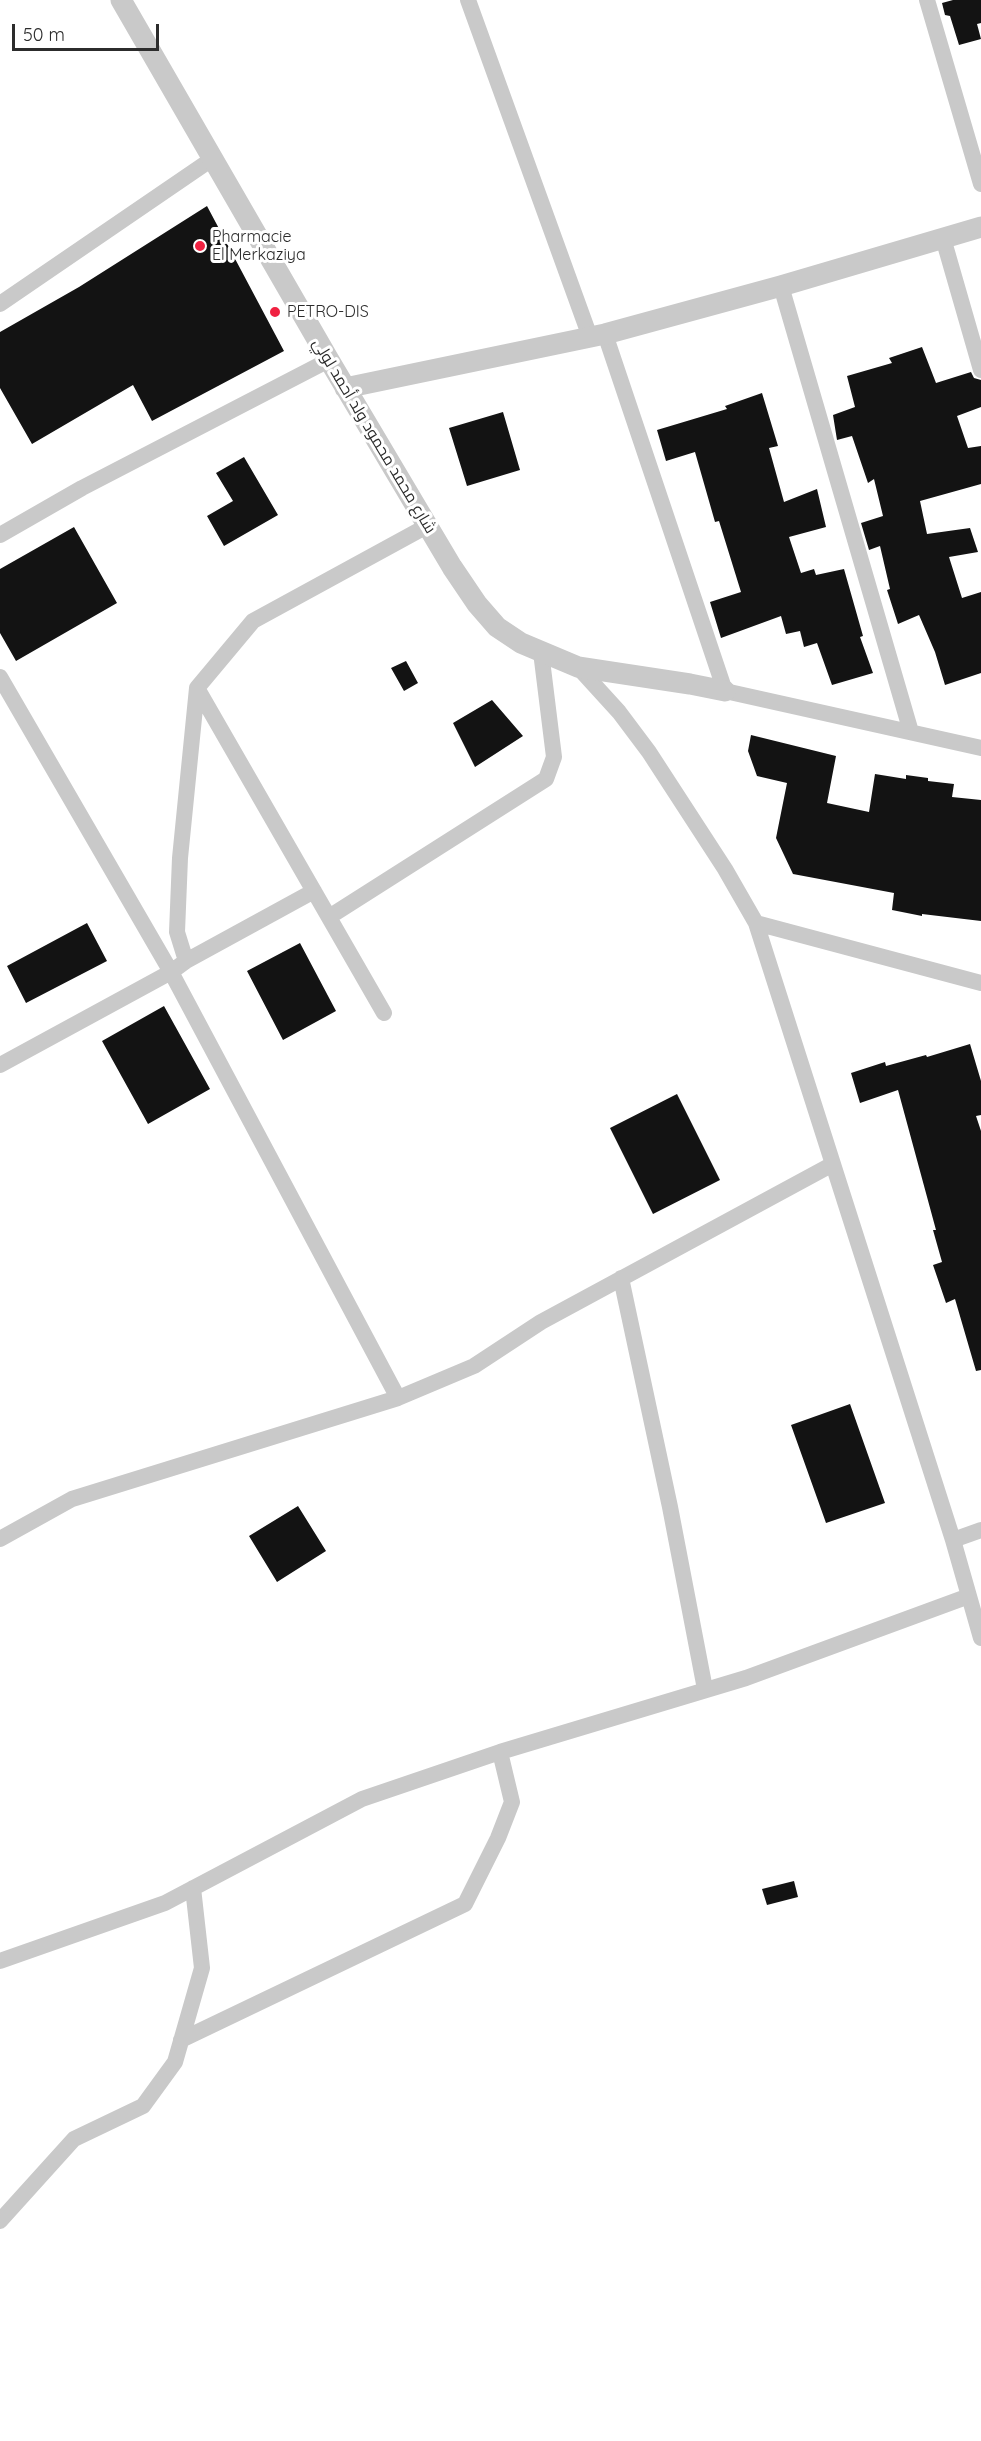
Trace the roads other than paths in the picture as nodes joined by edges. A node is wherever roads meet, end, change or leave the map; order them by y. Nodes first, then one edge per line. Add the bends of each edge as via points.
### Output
1 (121, 0) edge
2 (468, 0) edge
3 (927, 0) edge
4 (212, 159) junction
5 (981, 183) edge
6 (981, 227) edge
7 (943, 238) junction
8 (781, 286) junction
9 (0, 304) edge
10 (598, 336) junction
11 (329, 360) junction
12 (981, 370) edge
13 (345, 388) junction
14 (427, 526) junction
15 (0, 535) edge
16 (541, 652) junction
17 (578, 667) junction
18 (0, 677) edge
19 (197, 688) junction
20 (725, 691) junction
21 (910, 732) junction
22 (981, 748) edge
23 (314, 891) junction
24 (329, 917) junction
25 (756, 923) junction
26 (186, 961) junction
27 (171, 972) junction
28 (981, 983) edge
29 (384, 1013) dead end
30 (0, 1065) edge
31 (833, 1164) junction
32 (621, 1278) junction
33 (398, 1398) junction
34 (981, 1530) edge
35 (0, 1539) edge
36 (953, 1540) junction
37 (969, 1596) junction
38 (981, 1638) edge
39 (705, 1689) junction
40 (500, 1752) junction
41 (193, 1888) junction
42 (0, 1962) edge
43 (181, 2040) junction
44 (0, 2221) edge

1 - 4 street, شارع محمد محمود ولد أحمد لولي
2 - 10 street
3 - 5 street
4 - 9 street
4 - 11 street, شارع محمد محمود ولد أحمد لولي
6 - 7 street
7 - 8 street
7 - 12 street
8 - 10 street
8 - 21 street
10 - 13 street
10 - 20 street
11 - 13 street, شارع محمد محمود ولد أحمد لولي
11 - 15 street via 65,497
13 - 14 street, شارع محمد محمود ولد أحمد لولي
14 - 16 street, شارع محمد محمود ولد أحمد لولي via 477,604 497,627
14 - 19 street via 253,621
16 - 17 street, شارع محمد محمود ولد أحمد لولي
16 - 24 street via 554,757 546,779
17 - 20 street, شارع محمد محمود ولد أحمد لولي
17 - 25 street via 649,752
18 - 27 street
19 - 23 street
19 - 26 street via 177,932
20 - 21 street
21 - 22 street
23 - 24 street
23 - 26 street
24 - 29 street
25 - 28 street
25 - 31 street
26 - 27 street
27 - 30 street
27 - 33 street
31 - 32 street
31 - 36 street
32 - 33 street via 540,1322 474,1366
32 - 39 street
33 - 35 street via 72,1499
34 - 36 street
36 - 37 street
37 - 38 street
37 - 39 street via 746,1678
39 - 40 street
40 - 41 street via 362,1799
40 - 43 street via 512,1802 465,1904
41 - 42 street via 165,1903
41 - 43 street via 202,1968
43 - 44 street via 175,2062 143,2106 74,2139

